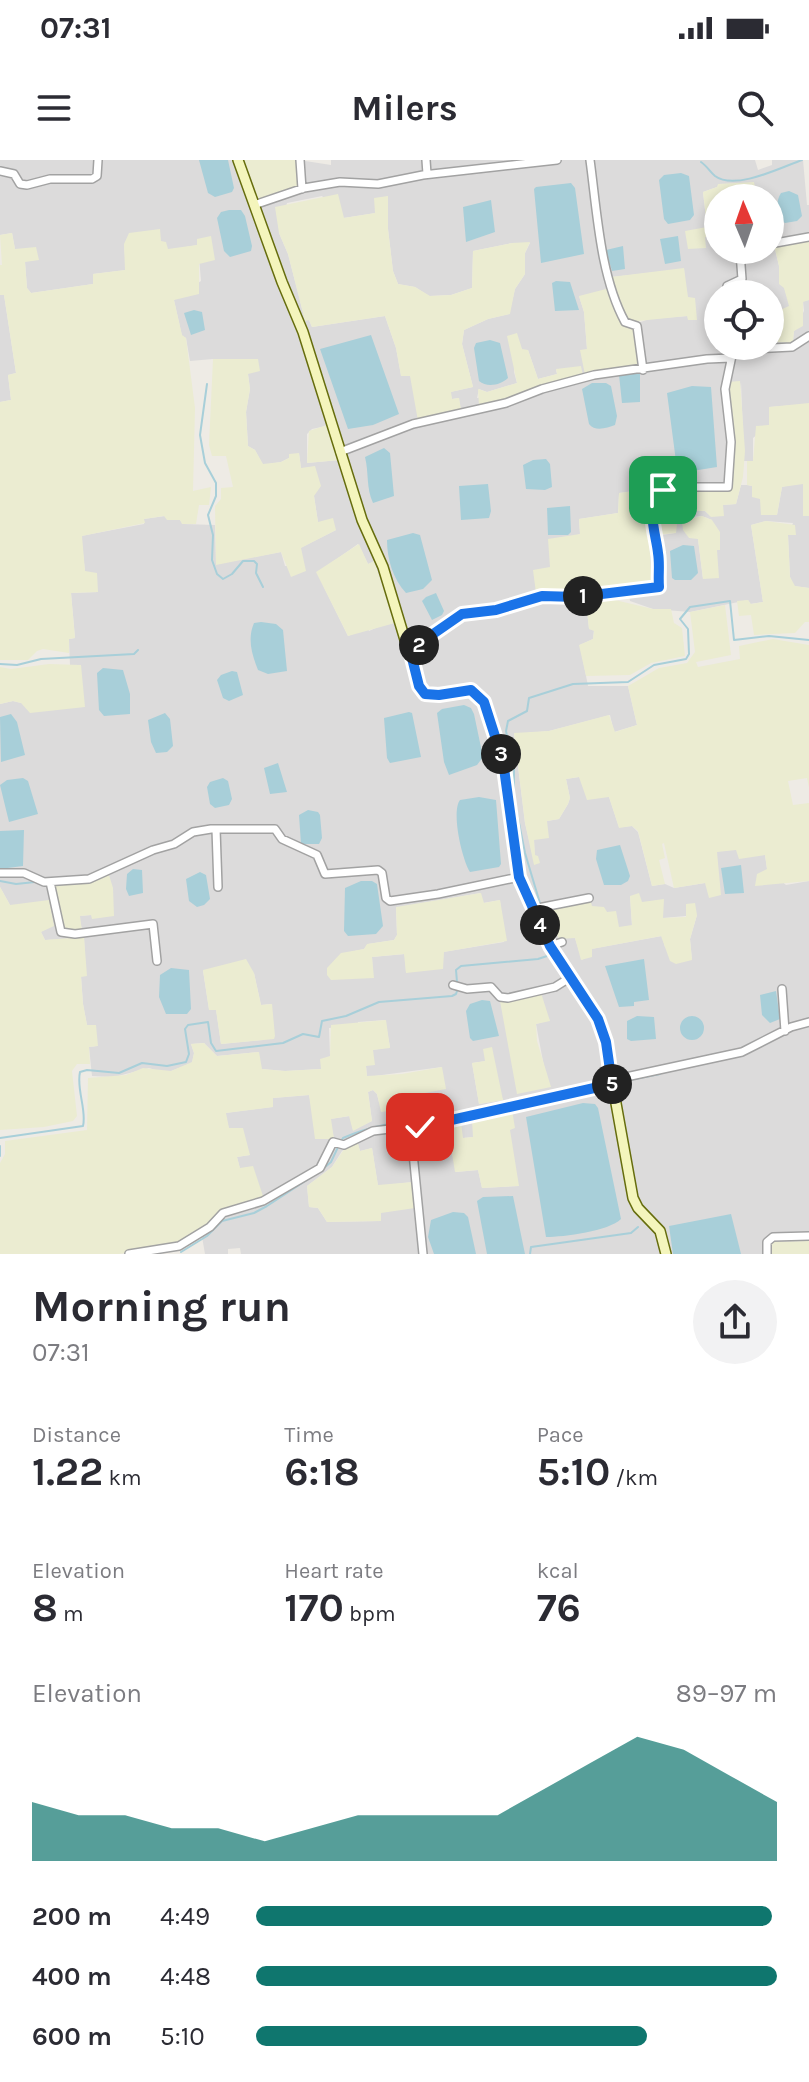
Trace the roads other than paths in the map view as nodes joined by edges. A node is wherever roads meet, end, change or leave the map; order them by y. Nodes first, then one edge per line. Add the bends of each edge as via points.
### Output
1 (98, 160) edge
2 (238, 160) edge
3 (300, 160) edge
4 (426, 160) edge
5 (557, 160) edge
6 (591, 165) edge
7 (0, 171) edge
8 (427, 174) junction
9 (302, 189) junction
10 (254, 205) junction
11 (809, 237) edge
12 (784, 241) edge
13 (809, 336) edge
14 (784, 348) edge
15 (704, 360) edge
16 (731, 360) edge
17 (643, 370) junction
18 (340, 452) junction
19 (410, 650) junction
20 (216, 829) junction
21 (0, 873) edge
22 (519, 877) junction
23 (50, 882) junction
24 (218, 887) dead end
25 (589, 898) dead end
26 (537, 908) junction
27 (157, 961) dead end
28 (571, 977) junction
29 (457, 986) dead end
30 (782, 989) dead end
31 (809, 1022) edge
32 (785, 1031) junction
33 (612, 1082) junction
34 (413, 1153) dead end
35 (809, 1236) edge
36 (129, 1254) edge
37 (423, 1254) edge
38 (666, 1254) edge
39 (767, 1254) edge

1 - 7 street via 92,179 27,185
2 - 10 main road
3 - 9 street
4 - 8 street
5 - 8 street
6 - 17 street via 611,284 625,322 637,326
8 - 9 street via 386,183
9 - 10 street
10 - 18 main road via 303,332
11 - 12 street
13 - 14 street
15 - 17 street
16 - 19 street via 725,389 731,442 728,487 659,493 653,515 659,587 542,596 462,614
17 - 18 street via 594,375 542,389 506,403 413,424
18 - 19 main road
19 - 22 main road via 425,694 471,690 484,702 503,761
20 - 22 street via 275,829 282,839 317,855 325,874 378,870 390,901
20 - 23 street via 193,832 97,877
20 - 24 street
21 - 23 street via 24,873
22 - 26 main road
23 - 27 street via 61,932 153,924
25 - 26 street
26 - 28 main road
28 - 29 street via 546,990 508,998 491,987
28 - 33 main road via 603,1031
30 - 32 street
31 - 32 street
32 - 33 street via 742,1052
33 - 36 street via 337,1143 320,1168 263,1201 223,1213 179,1246
33 - 38 main road via 633,1198 660,1231
34 - 37 street
35 - 39 street via 773,1237

